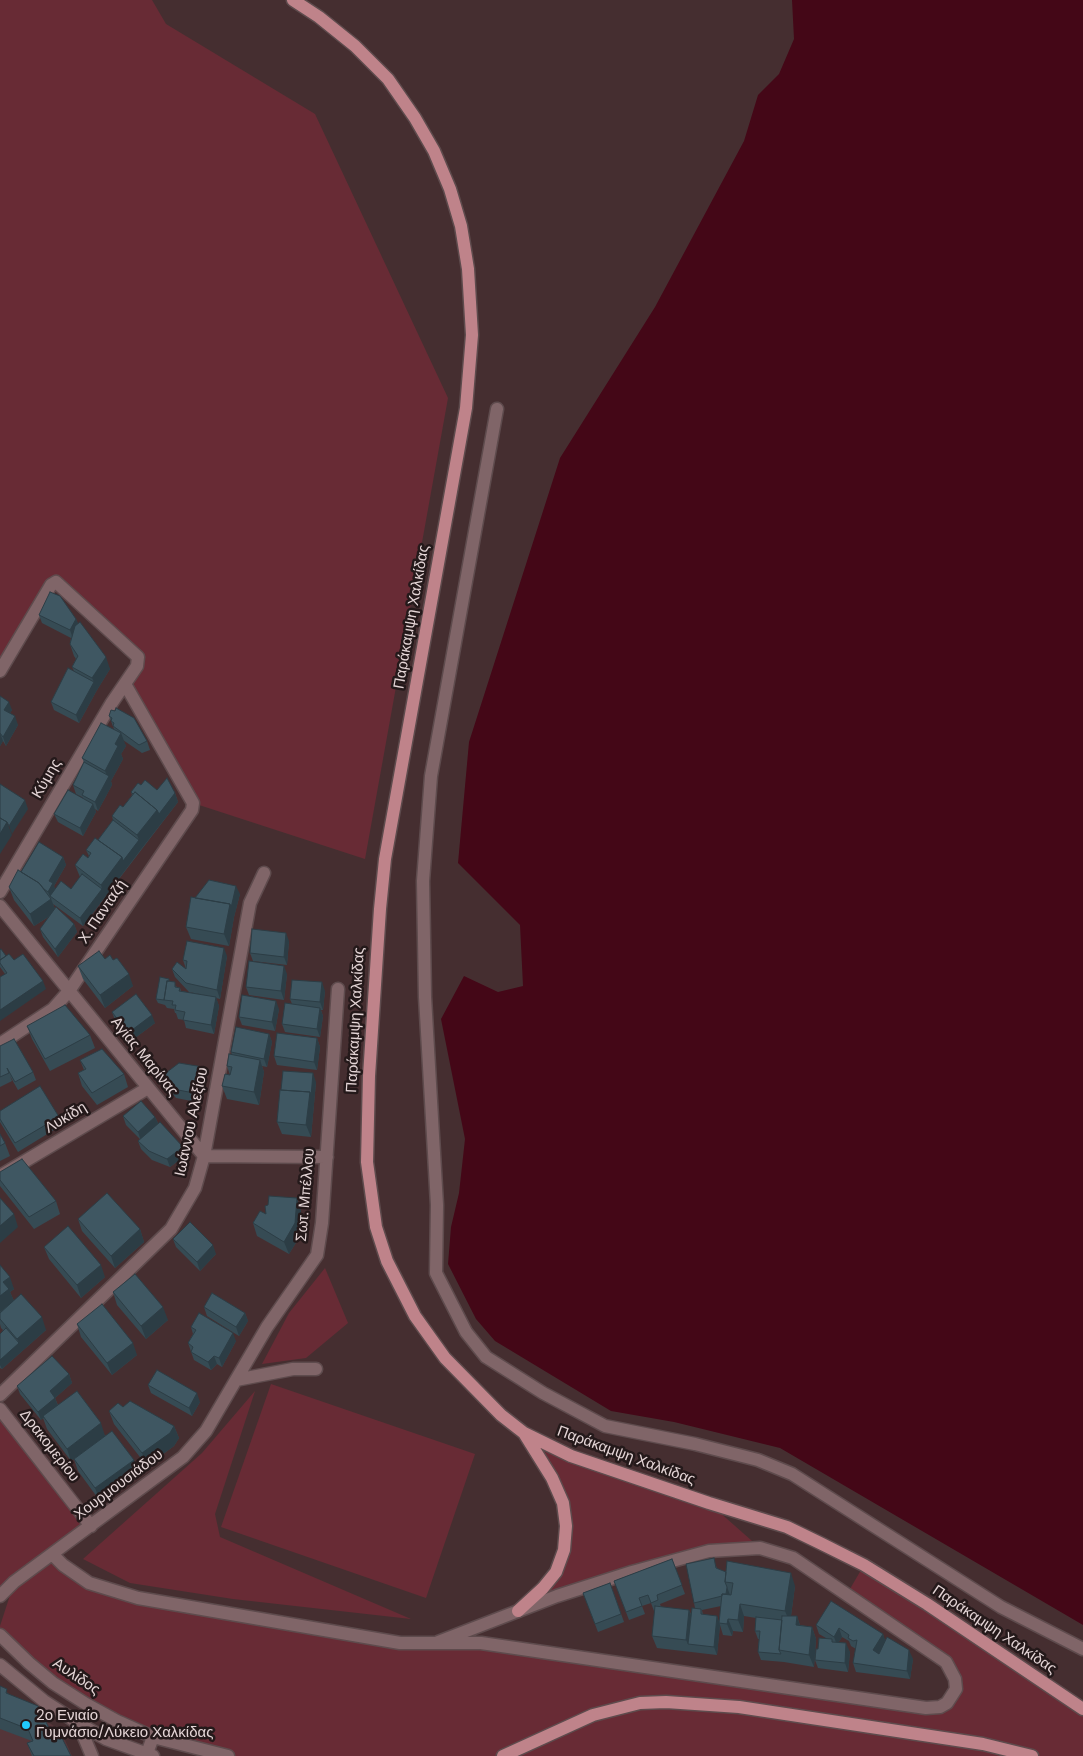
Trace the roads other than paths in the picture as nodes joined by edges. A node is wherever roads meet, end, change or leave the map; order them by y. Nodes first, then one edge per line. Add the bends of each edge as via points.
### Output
1 (293, 0) edge
2 (497, 409) dead end
3 (0, 671) edge
4 (125, 684) junction
5 (264, 872) dead end
6 (0, 892) edge
7 (0, 906) edge
8 (338, 989) dead end
9 (69, 991) junction
10 (0, 1044) edge
11 (148, 1088) junction
12 (204, 1156) junction
13 (327, 1157) junction
14 (0, 1176) edge
15 (316, 1369) dead end
16 (236, 1380) junction
17 (0, 1395) edge
18 (0, 1409) edge
19 (524, 1433) junction
20 (91, 1526) junction
21 (52, 1554) junction
22 (0, 1596) edge
23 (518, 1611) junction
24 (0, 1635) edge
25 (438, 1642) junction
26 (1083, 1650) edge
27 (0, 1665) edge
28 (1080, 1706) edge
29 (78, 1723) junction
30 (153, 1737) junction
31 (92, 1756) edge
32 (149, 1756) edge
33 (228, 1756) edge
34 (503, 1756) edge
35 (1032, 1756) edge

1 - 19 main road, Παράκαμψη Χαλκίδας via 356,46 402,98 442,169 465,246 471,314 470,376 385,860 369,1076 367,1162 376,1227 400,1290 444,1358 501,1415
2 - 26 street via 431,776 423,881 425,997 438,1205 436,1273 466,1332 486,1357 543,1393 605,1426 758,1460 792,1474 1001,1607
3 - 4 street, Κύμης via 51,585 56,582 138,657 137,666
4 - 6 street, Κύμης
4 - 9 street, Χ. Πανταζή via 193,803 187,817
5 - 12 street, Ιωάννου Αλεξίου via 250,903
7 - 9 street, Αγίας Μαρίνας
8 - 13 street, Σωτ. Μπέλλου
9 - 10 street, Χ. Πανταζή via 53,1009
9 - 11 street, Αγίας Μαρίνας
11 - 12 street, Αγίας Μαρίνας
11 - 14 street, Λυκίδη
12 - 13 street
12 - 17 street, Ιωάννου Αλεξίου via 195,1188 171,1229
13 - 16 street, Σωτ. Μπέλλου via 317,1255 278,1310
15 - 16 street via 293,1369
16 - 20 street, Χουρμουσιάδου via 206,1431 184,1457
18 - 20 street, Δρακομερίου
19 - 23 main road via 552,1478 563,1503 566,1526 564,1550 556,1572
19 - 28 main road, Παράκαμψη Χαλκίδας via 571,1456 709,1504 787,1527 822,1544 864,1565 927,1604
20 - 21 street, Χουρμουσιάδου
21 - 22 street, Χουρμουσιάδου
21 - 25 street via 89,1582 138,1598 400,1643
23 - 25 street
23 - 25 street via 632,1572 709,1551 760,1548 793,1558 946,1662 956,1679 956,1689 947,1703 926,1708 481,1643
24 - 30 street, Αυλίδος via 29,1663 86,1704
27 - 29 street via 44,1701
29 - 31 street
29 - 32 street via 106,1739
30 - 32 street
30 - 33 street, Αυλίδος
34 - 35 main road via 593,1715 640,1703 666,1702 739,1707 983,1744

